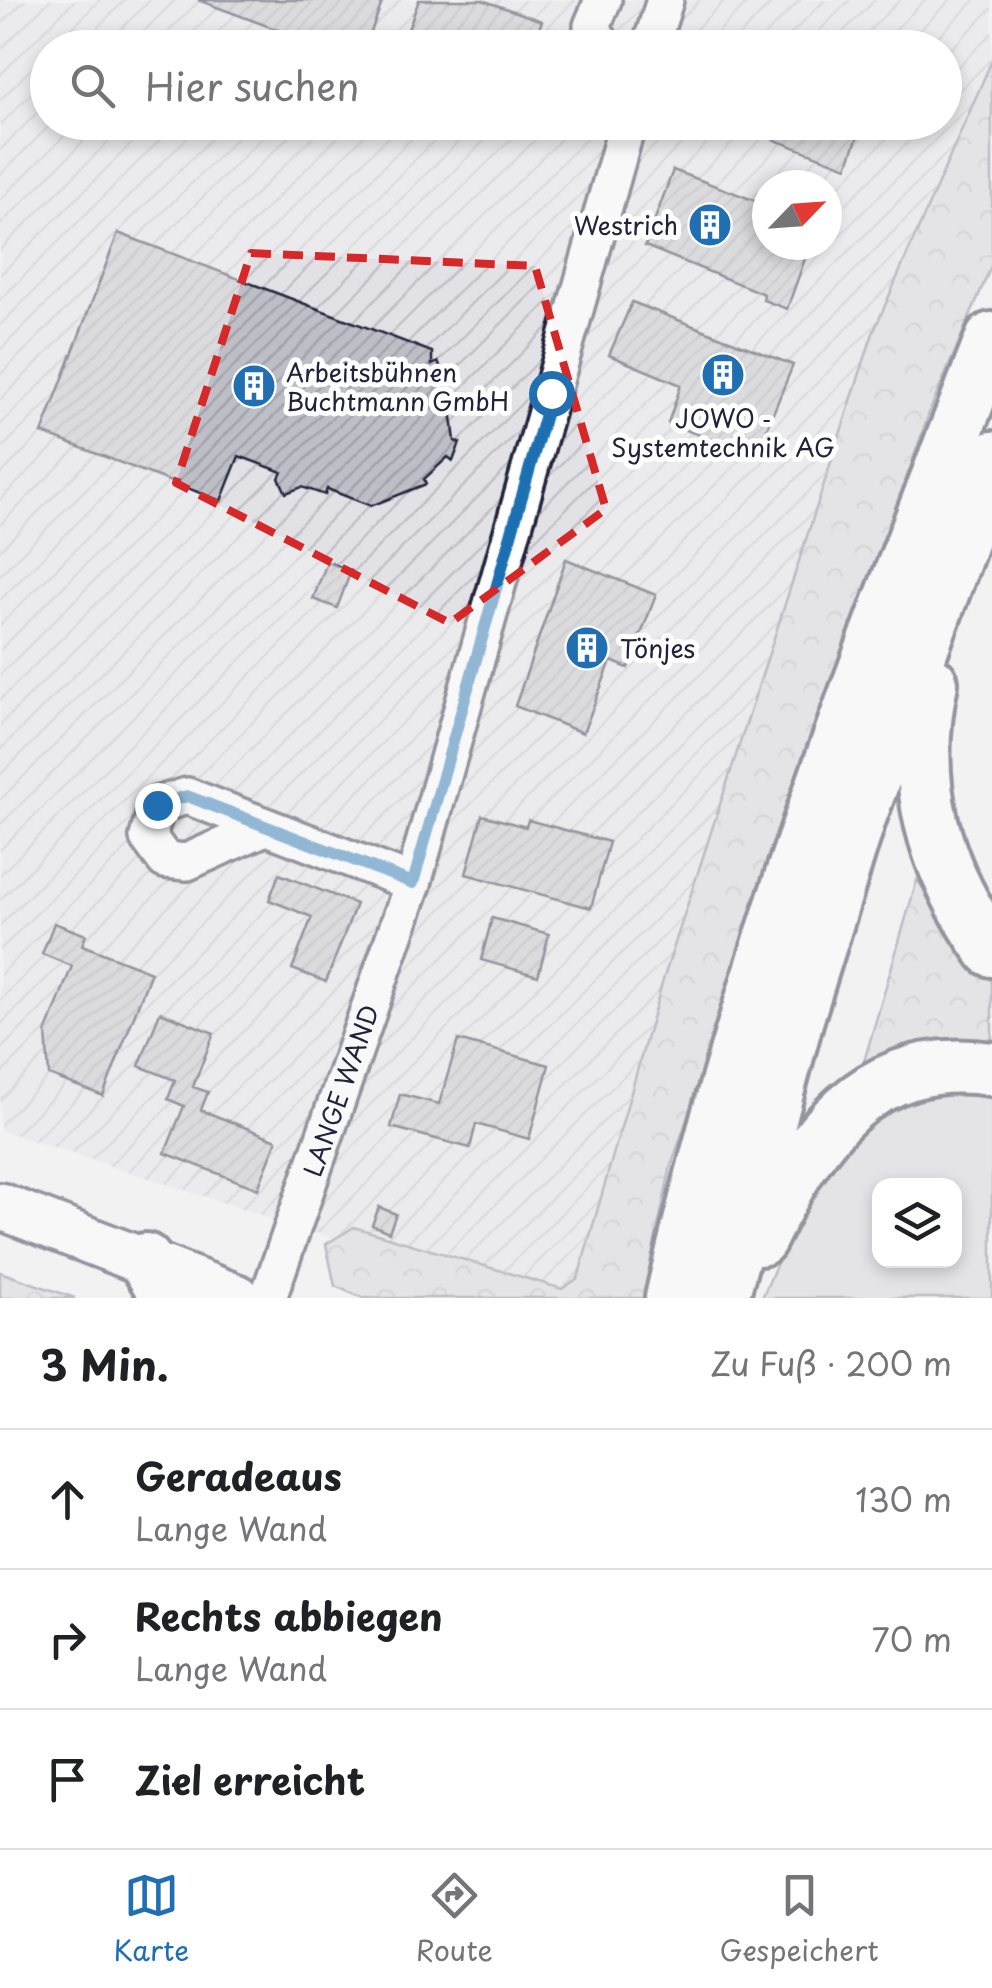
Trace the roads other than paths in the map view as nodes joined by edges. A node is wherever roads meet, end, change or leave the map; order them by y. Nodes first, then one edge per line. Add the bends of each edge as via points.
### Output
1 (603, 0) edge
2 (662, 1) edge
3 (594, 30) edge
4 (655, 30) edge
5 (623, 140) edge
6 (992, 340) edge
7 (992, 458) edge
8 (948, 569) junction
9 (265, 827) dead end
10 (413, 883) junction
11 (992, 950) edge
12 (992, 1069) edge
13 (9, 1210) edge
14 (157, 1279) edge
15 (238, 1298) edge
16 (268, 1298) edge
17 (672, 1298) edge
18 (722, 1298) edge
19 (744, 1298) edge

1 - 3 street
2 - 4 street
5 - 10 street, LANGE WAND
6 - 17 highway via 866,662 802,851 713,1136
7 - 8 highway
8 - 11 highway via 953,620 930,686 920,750 923,786 944,866
8 - 18 highway via 853,837
9 - 10 street
10 - 16 street, LANGE WAND
12 - 19 highway via 958,1064 912,1070 859,1097 808,1147 760,1238
13 - 14 main road
14 - 15 main road

